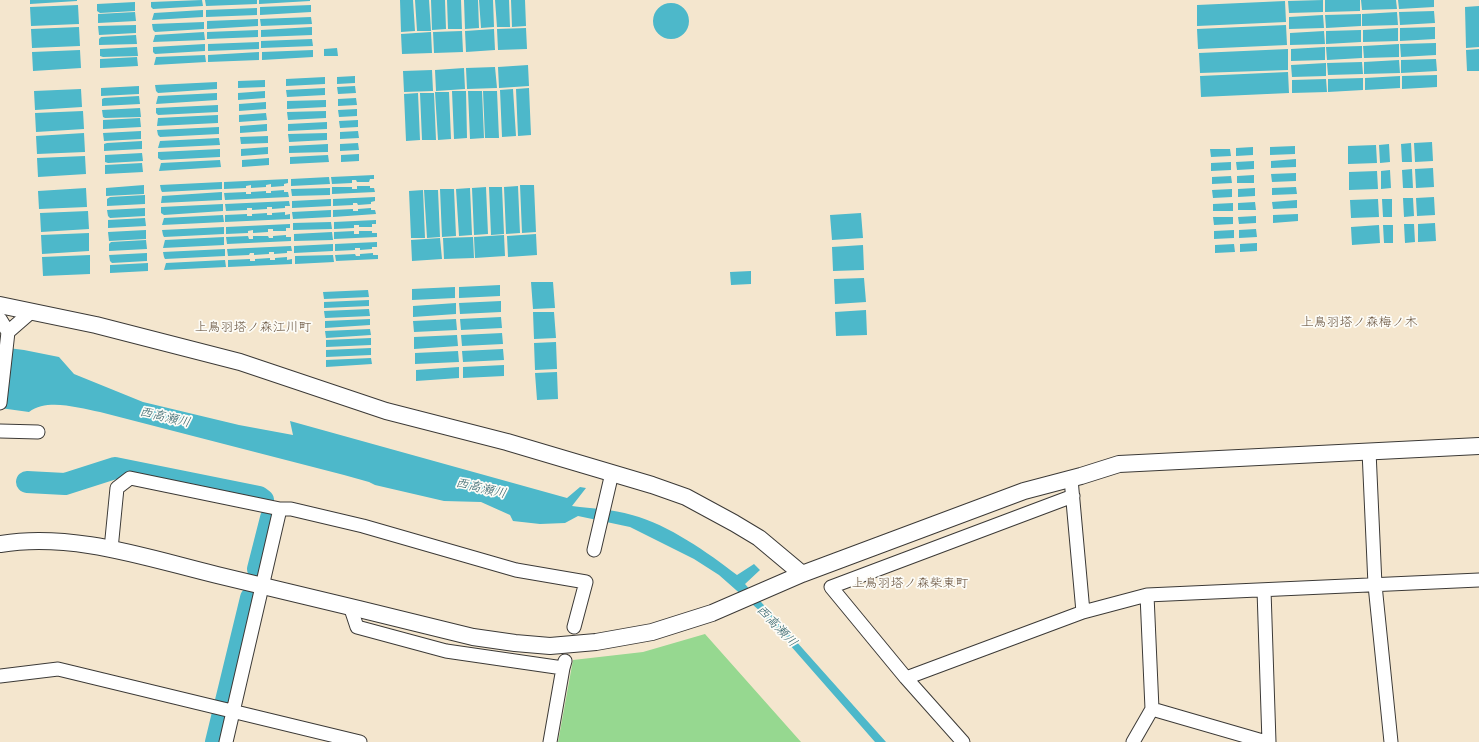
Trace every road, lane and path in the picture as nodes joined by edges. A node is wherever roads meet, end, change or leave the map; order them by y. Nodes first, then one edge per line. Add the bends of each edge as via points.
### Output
1 (0, 305) edge
2 (31, 312) junction
3 (0, 319) edge
4 (8, 332) junction
5 (0, 403) edge
6 (0, 431) edge
7 (38, 432) dead end
8 (1479, 446) edge
9 (1369, 451) junction
10 (611, 477) junction
11 (1071, 479) junction
12 (1073, 496) junction
13 (280, 509) junction
14 (0, 544) edge
15 (111, 549) junction
16 (594, 550) dead end
17 (802, 574) junction
18 (1479, 580) edge
19 (1375, 585) junction
20 (263, 586) junction
21 (1264, 590) junction
22 (1147, 595) junction
23 (350, 606) junction
24 (1083, 612) junction
25 (574, 627) dead end
26 (0, 676) edge
27 (906, 678) junction
28 (227, 709) junction
29 (1152, 709) junction
30 (343, 740) edge
31 (226, 742) edge
32 (360, 742) edge
33 (550, 742) edge
34 (963, 742) edge
35 (1133, 742) edge
36 (1268, 742) edge
37 (1391, 742) edge

1 - 2 street
2 - 4 street
2 - 10 street via 96,325 240,362 386,411 507,442
3 - 4 street
4 - 5 street
6 - 7 street
8 - 9 street
9 - 11 street via 1119,464
9 - 19 street
10 - 16 street
10 - 17 street via 686,496 759,538
11 - 12 street
11 - 17 street via 1024,491
12 - 24 street
12 - 27 street via 831,587
13 - 15 street via 130,478 117,488
13 - 20 street
13 - 25 street via 291,509 363,526 516,570 586,582
14 - 15 street via 43,541
15 - 20 street
17 - 23 street via 712,613 652,632 596,642 550,646 473,637
18 - 19 street
19 - 21 street
19 - 37 street
20 - 23 street
20 - 28 street
21 - 22 street
21 - 36 street
22 - 24 street
22 - 29 street
23 - 33 street via 357,627 446,651 564,664
24 - 27 street
26 - 28 street via 58,669
27 - 34 street
28 - 30 street
28 - 31 street
29 - 35 street
29 - 36 street
30 - 32 street

